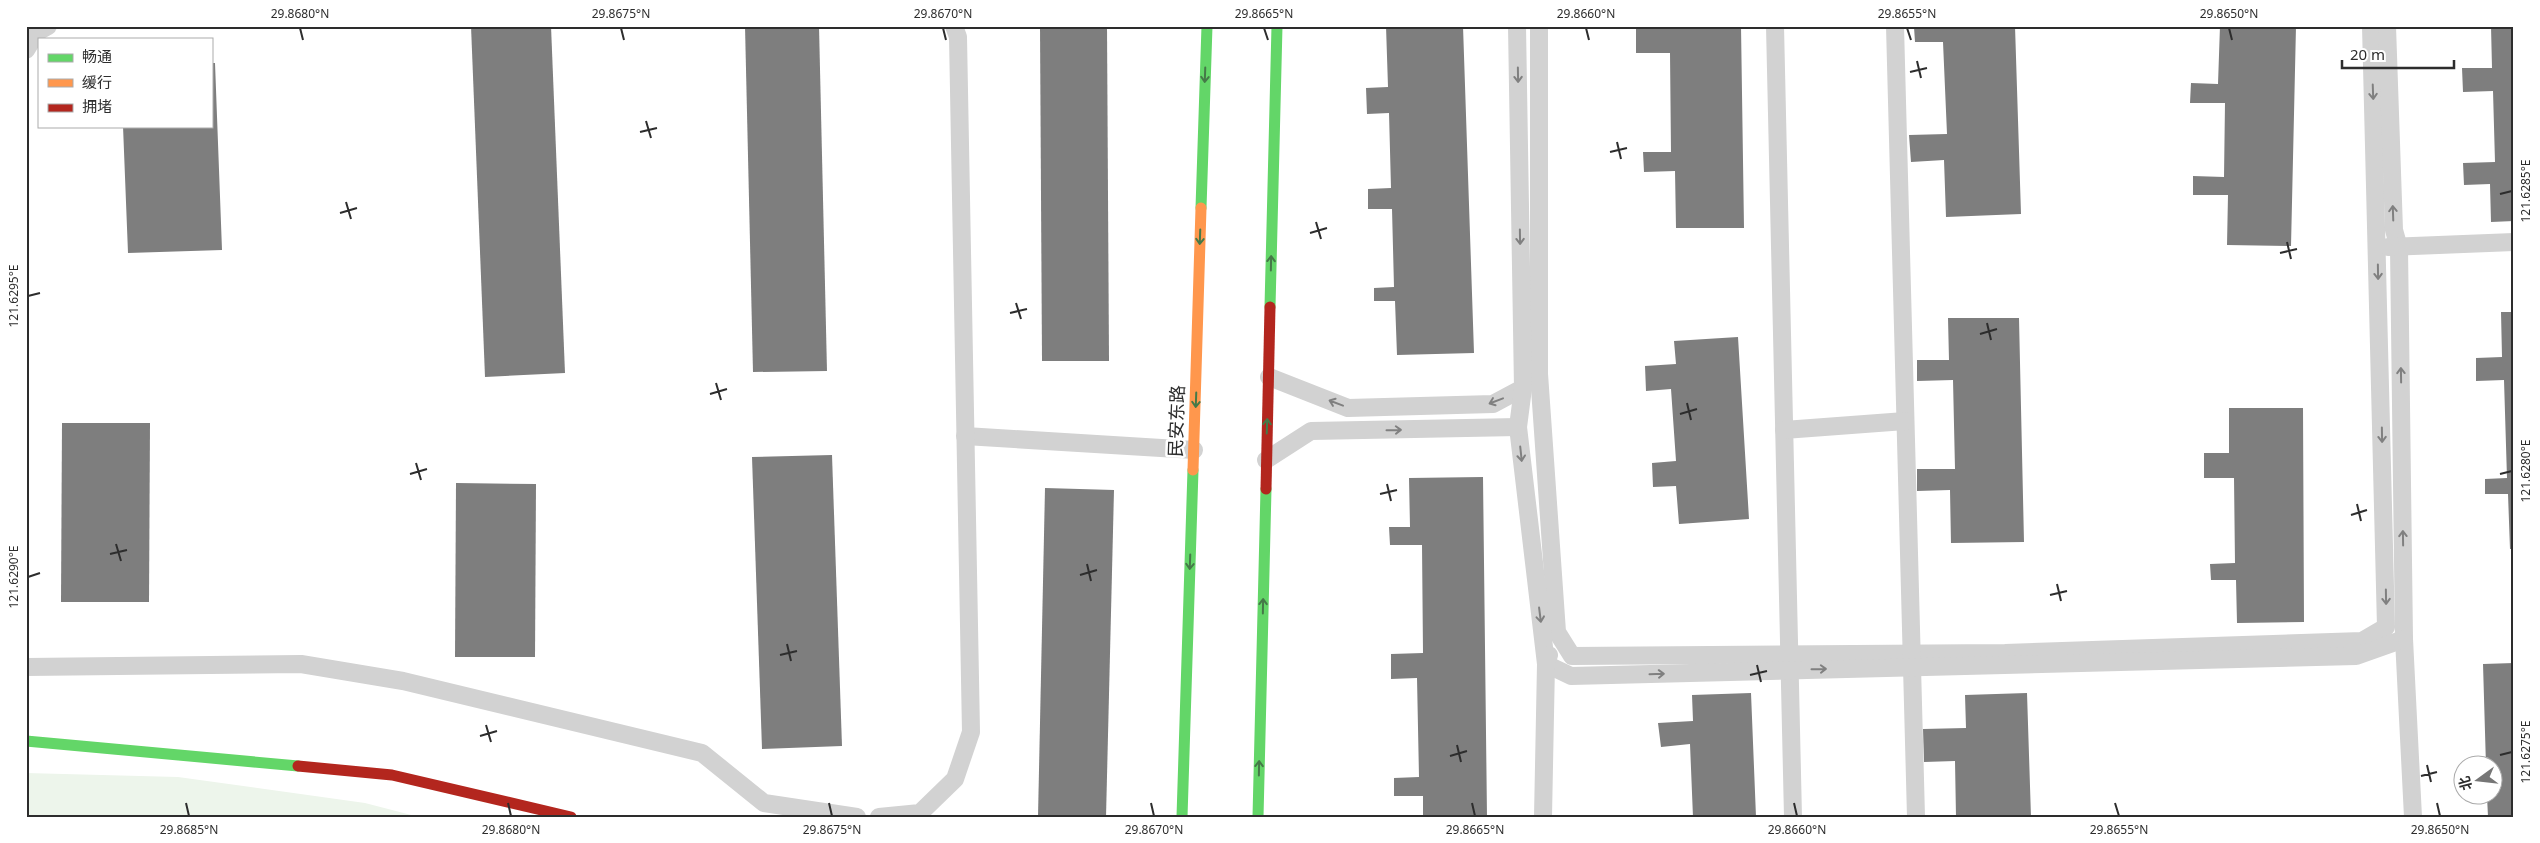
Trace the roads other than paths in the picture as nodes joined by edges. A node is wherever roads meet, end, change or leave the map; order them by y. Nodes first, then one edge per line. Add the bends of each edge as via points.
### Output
1 (48, 26) edge
2 (954, 26) edge
3 (1207, 26) edge
4 (1277, 26) edge
5 (1517, 26) edge
6 (1538, 26) edge
7 (1775, 26) edge
8 (1895, 26) edge
9 (2371, 26) edge
10 (2387, 26) edge
11 (26, 50) edge
12 (2514, 242) edge
13 (2377, 247) junction
14 (2399, 247) junction
15 (1269, 377) junction
16 (1523, 388) junction
17 (1905, 421) junction
18 (1518, 427) junction
19 (1784, 430) junction
20 (966, 436) junction
21 (1194, 450) junction
22 (1266, 460) junction
23 (1557, 632) junction
24 (2404, 639) junction
25 (1911, 660) junction
26 (1789, 662) junction
27 (1546, 664) junction
28 (26, 667) edge
29 (26, 741) edge
30 (571, 817) edge
31 (857, 817) edge
32 (879, 817) edge
33 (1182, 817) edge
34 (1258, 817) edge
35 (1543, 817) edge
36 (1793, 817) edge
37 (1916, 817) edge
38 (2413, 817) edge

1 - 11 lane via 36,32
2 - 20 lane via 958,37
3 -> 21 main road, 民安东路
15 -> 4 main road
5 -> 16 lane
6 - 23 lane via 1538,374
7 - 19 lane
8 - 17 lane
9 -> 13 lane
14 -> 10 lane via 2394,230
12 - 14 lane
13 - 14 lane
13 -> 25 lane via 2386,627 2362,640 2006,652
24 -> 14 lane
16 -> 15 lane via 1493,404 1348,408
22 -> 15 main road
16 - 18 lane
17 - 19 lane
17 - 25 lane
22 -> 18 lane via 1311,431
18 -> 27 lane
19 - 26 lane
20 - 21 lane
20 - 32 lane via 971,732 955,779 920,813
21 -> 33 main road, 民安东路
34 -> 22 main road
23 - 26 lane via 1572,656
23 - 27 lane
24 - 25 lane via 2356,656
24 - 38 lane
25 - 26 lane
25 - 37 lane
27 -> 26 lane via 1571,676
26 - 36 lane
27 - 35 lane
28 - 31 lane via 301,664 403,681 702,753 764,803
29 - 30 main road via 392,775

